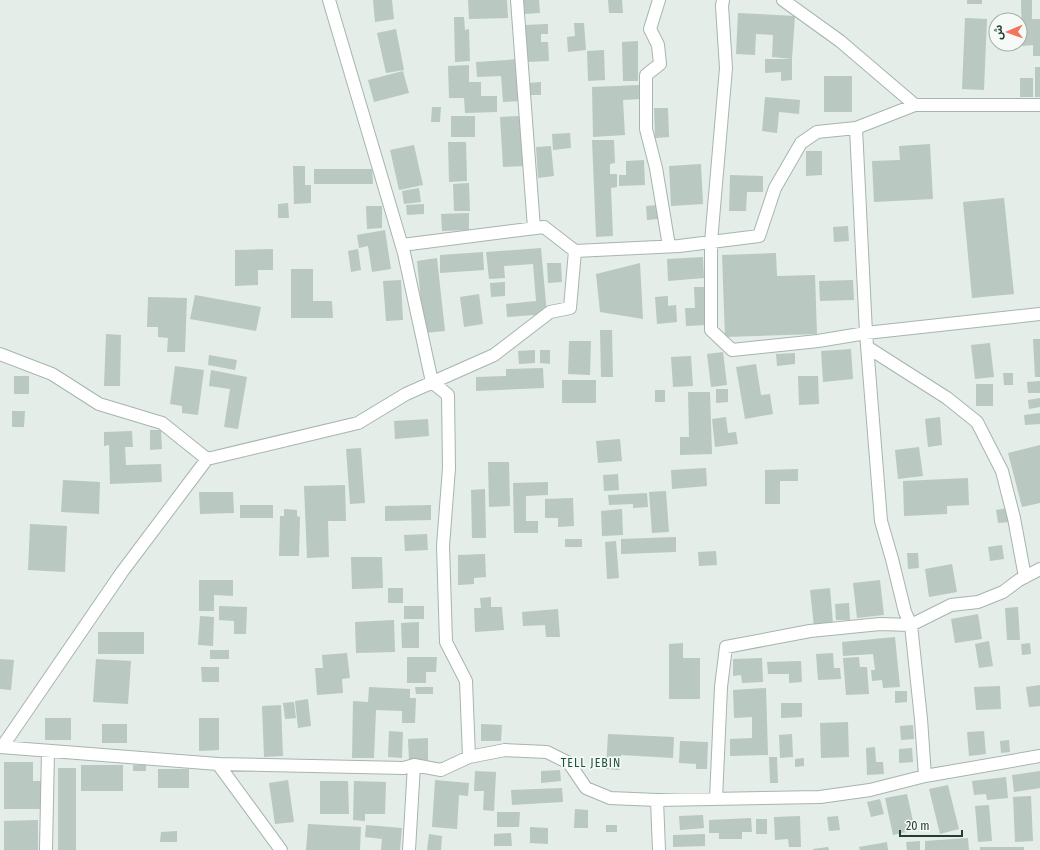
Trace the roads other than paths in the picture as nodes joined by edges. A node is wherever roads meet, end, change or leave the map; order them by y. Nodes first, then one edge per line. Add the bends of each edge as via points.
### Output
1 (329, 0) edge
2 (517, 0) edge
3 (659, 0) edge
4 (723, 0) edge
5 (783, 0) edge
6 (1040, 104) edge
7 (915, 105) junction
8 (856, 128) junction
9 (534, 228) junction
10 (712, 242) junction
11 (402, 245) junction
12 (669, 246) junction
13 (575, 251) junction
14 (1040, 314) edge
15 (866, 333) junction
16 (867, 347) junction
17 (0, 354) edge
18 (432, 382) junction
19 (207, 459) junction
20 (1040, 569) edge
21 (1025, 577) junction
22 (911, 625) junction
23 (1, 747) edge
24 (48, 751) junction
25 (1040, 756) edge
26 (469, 757) junction
27 (218, 764) junction
28 (414, 765) junction
29 (925, 776) junction
30 (716, 799) junction
31 (657, 800) junction
32 (46, 850) edge
33 (281, 850) edge
34 (408, 850) edge
35 (658, 850) edge

1 - 11 street
2 - 9 street
3 - 12 street via 650,29 658,45 660,64 646,75 646,129 656,168
4 - 10 street via 726,68
5 - 7 street via 840,41
6 - 7 street
7 - 8 street
8 - 10 street via 818,132 800,143 775,188 759,236
8 - 15 street
9 - 11 street
9 - 13 street via 544,227
10 - 12 street
10 - 15 street via 711,330 732,350
11 - 18 street
12 - 13 street
13 - 18 street via 570,308 550,312 494,355
14 - 15 street
15 - 16 street
16 - 21 street via 947,398 977,422 1002,471
16 - 22 street via 881,521 905,612
17 - 19 street via 52,374 98,404 162,422
18 - 19 street via 406,394 358,423
18 - 26 street via 448,395 449,468 443,546 446,642 466,681
19 - 23 street via 122,572
20 - 21 street
21 - 22 street via 1003,592 978,602 951,605
22 - 29 street via 922,719
22 - 30 street via 880,624 810,631 726,647 721,687
23 - 24 street
24 - 27 street
24 - 32 street
25 - 29 street
26 - 28 street via 441,770
26 - 31 street via 505,750 547,752 568,764 586,788 610,798
27 - 28 street via 404,768
27 - 33 street
28 - 34 street
29 - 30 street via 870,790 820,797
30 - 31 street
31 - 35 street

